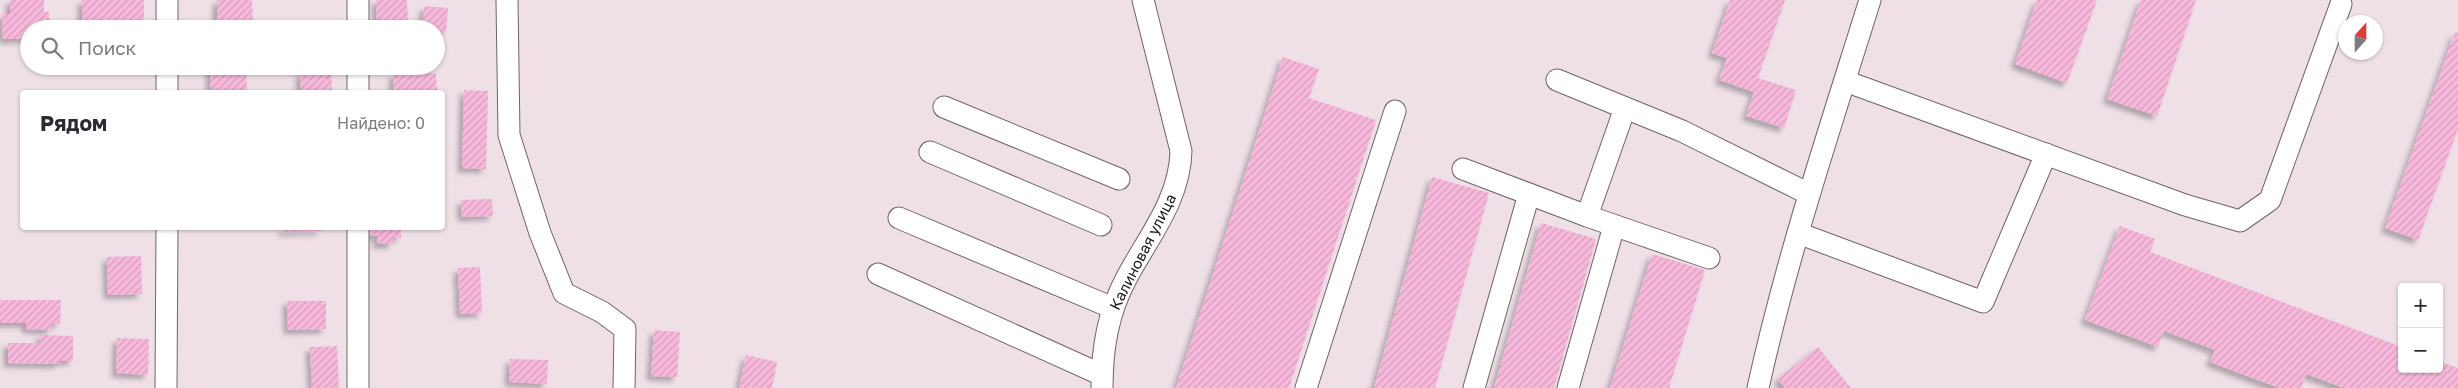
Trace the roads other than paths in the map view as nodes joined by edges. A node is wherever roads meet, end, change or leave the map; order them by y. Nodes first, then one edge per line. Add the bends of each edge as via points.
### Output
1 (167, 0) edge
2 (358, 0) edge
3 (507, 0) edge
4 (1144, 0) edge
5 (1870, 0) edge
6 (2341, 4) dead end
7 (167, 20) edge
8 (358, 20) edge
9 (167, 75) edge
10 (358, 75) edge
11 (1557, 80) dead end
12 (1845, 81) junction
13 (167, 90) edge
14 (358, 90) edge
15 (944, 107) dead end
16 (1626, 108) junction
17 (1395, 111) dead end
18 (930, 152) dead end
19 (2046, 154) junction
20 (1463, 169) dead end
21 (1119, 179) dead end
22 (1529, 194) junction
23 (1809, 194) junction
24 (1587, 216) junction
25 (899, 218) dead end
26 (1101, 225) dead end
27 (1614, 226) junction
28 (167, 230) edge
29 (358, 230) edge
30 (1798, 233) junction
31 (1709, 258) dead end
32 (878, 274) dead end
33 (1113, 308) junction
34 (1102, 382) edge
35 (166, 388) edge
36 (358, 388) edge
37 (624, 388) edge
38 (1306, 388) edge
39 (1474, 388) edge
40 (1568, 388) edge
41 (1758, 388) edge

1 - 7 street
2 - 8 street
3 - 37 street via 509,134 540,233 564,293 602,312 625,329
4 - 33 street, Калиновая улица via 1181,151 1181,170 1173,198 1127,277
5 - 12 street
6 - 19 street via 2270,200 2240,221 2185,205
9 - 13 street
10 - 14 street
11 - 16 street
12 - 19 street
12 - 23 street
15 - 21 street
16 - 23 street via 1682,131
16 - 24 street
17 - 38 street
18 - 26 street
19 - 30 street via 1982,302
20 - 22 street
22 - 24 street
22 - 39 street
23 - 30 street
24 - 27 street
25 - 33 street
27 - 31 street
27 - 40 street
28 - 35 street
29 - 36 street
30 - 41 street
32 - 34 street
33 - 34 street, Калиновая улица via 1105,334

